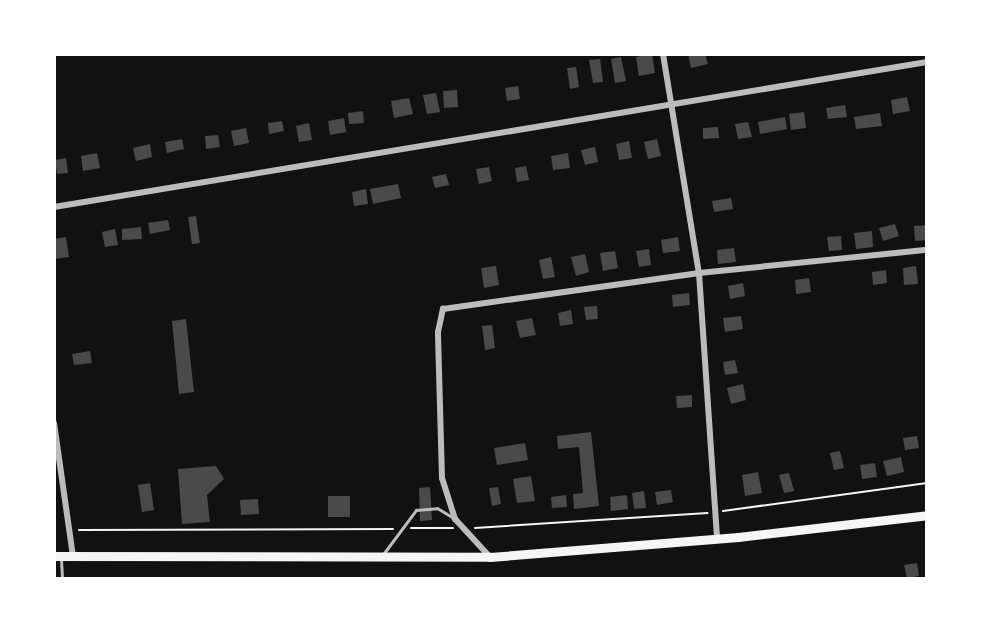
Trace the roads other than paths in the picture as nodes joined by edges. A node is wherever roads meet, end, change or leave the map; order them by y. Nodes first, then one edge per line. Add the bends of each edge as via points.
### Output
1 (663, 54) edge
2 (927, 62) edge
3 (671, 105) junction
4 (54, 207) edge
5 (927, 250) edge
6 (699, 273) junction
7 (54, 423) edge
8 (927, 515) edge
9 (455, 519) junction
10 (717, 539) junction
11 (57, 556) edge
12 (73, 556) junction
13 (490, 557) junction
14 (377, 560) junction
15 (62, 579) edge

1 - 3 street
2 - 3 street
3 - 4 street
3 - 6 street
5 - 6 street
6 - 9 street via 443,309 438,332 442,478
6 - 10 street
7 - 12 street
8 - 10 main road
9 - 13 street
9 - 14 lane via 437,508 416,510
10 - 13 main road
11 - 12 main road
11 - 15 lane
12 - 14 main road
13 - 14 main road

